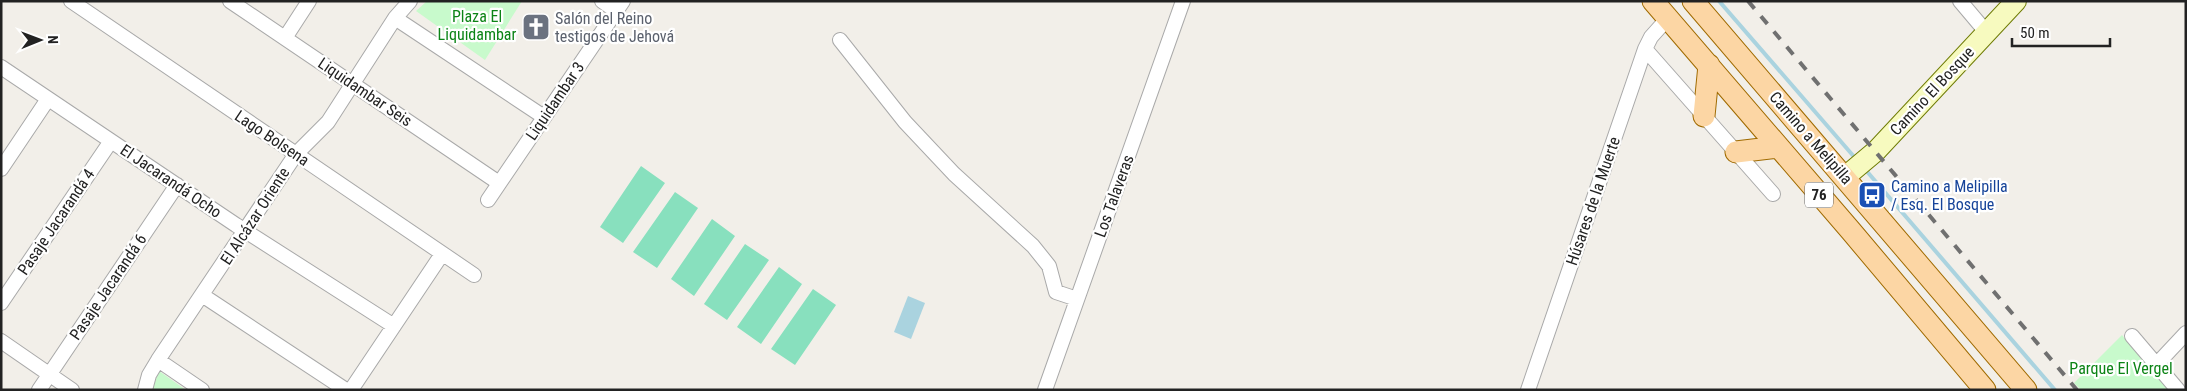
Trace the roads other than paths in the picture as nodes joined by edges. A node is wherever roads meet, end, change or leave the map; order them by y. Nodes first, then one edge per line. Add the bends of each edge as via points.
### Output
1 (71, 1) edge
2 (230, 1) edge
3 (309, 1) edge
4 (410, 1) edge
5 (602, 1) edge
6 (1183, 1) edge
7 (1653, 1) edge
8 (1693, 1) edge
9 (1960, 1) edge
10 (2016, 1) edge
11 (619, 6) edge
12 (396, 18) junction
13 (1668, 18) junction
14 (1987, 33) junction
15 (285, 38) junction
16 (840, 40) dead end
17 (1645, 49) junction
18 (1709, 65) junction
19 (1, 67) edge
20 (353, 84) junction
21 (48, 98) junction
22 (1704, 116) junction
23 (544, 117) junction
24 (111, 141) junction
25 (1778, 147) junction
26 (1736, 152) junction
27 (296, 154) junction
28 (1856, 168) junction
29 (1, 169) edge
30 (500, 183) junction
31 (176, 185) junction
32 (1773, 194) dead end
33 (488, 200) dead end
34 (246, 230) junction
35 (442, 254) junction
36 (474, 275) dead end
37 (202, 295) junction
38 (1077, 299) junction
39 (1, 303) edge
40 (394, 326) junction
41 (2186, 333) edge
42 (2132, 336) dead end
43 (1, 341) edge
44 (158, 360) junction
45 (2156, 365) junction
46 (49, 374) junction
47 (39, 390) edge
48 (72, 390) edge
49 (145, 390) edge
50 (202, 390) edge
51 (346, 390) edge
52 (351, 390) edge
53 (1045, 390) edge
54 (1528, 390) edge
55 (1985, 390) edge
56 (2026, 390) edge
57 (2178, 390) edge

1 - 27 street, Lago Bolsena
2 - 15 street, Liquidambar Seis
3 - 15 street
4 - 12 street, El Alcázar Oriente
5 - 11 street
6 - 38 street, Los Talaveras
7 - 13 main road, Camino a Melipilla / 76
8 - 28 main road, Camino a Melipilla / 76
9 - 14 street
10 - 14 street, Camino El Bosque
11 - 23 street, Liquidambar 3
12 - 20 street, El Alcázar Oriente
12 - 23 street
13 - 17 street, Húsares de la Muerte
13 - 18 main road, Camino a Melipilla / 76
14 - 28 street, Camino El Bosque
15 - 20 street, Liquidambar Seis
16 - 38 street via 905,122 954,174 1033,246 1049,266 1056,292
17 - 22 street
17 - 54 street, Húsares de la Muerte
18 - 22 main road
18 - 25 main road, Camino a Melipilla / 76
19 - 21 street, El Jacarandá Ocho
20 - 27 street, El Alcázar Oriente via 328,122
20 - 30 street, Liquidambar Seis
21 - 24 street, El Jacarandá Ocho
21 - 29 street
22 - 26 street
23 - 30 street, Liquidambar 3
24 - 31 street, El Jacarandá Ocho
24 - 39 street, Pasaje Jacarandá 4
25 - 26 main road
25 - 55 main road, Camino a Melipilla / 76
26 - 32 street
27 - 34 street, El Alcázar Oriente
27 - 35 street, Lago Bolsena
28 - 56 main road, Camino a Melipilla / 76
30 - 33 street, Liquidambar 3
31 - 34 street, El Jacarandá Ocho
31 - 46 street, Pasaje Jacarandá 6
34 - 37 street, El Alcázar Oriente
34 - 40 street, El Jacarandá Ocho
35 - 36 street, Lago Bolsena
35 - 40 street
37 - 44 street, El Alcázar Oriente
37 - 51 street
38 - 53 street, Los Talaveras
40 - 52 street
41 - 45 street
42 - 45 street
43 - 46 street
44 - 49 street, El Alcázar Oriente
44 - 50 street
45 - 57 street
46 - 47 street, Pasaje Jacarandá 6
46 - 48 street

